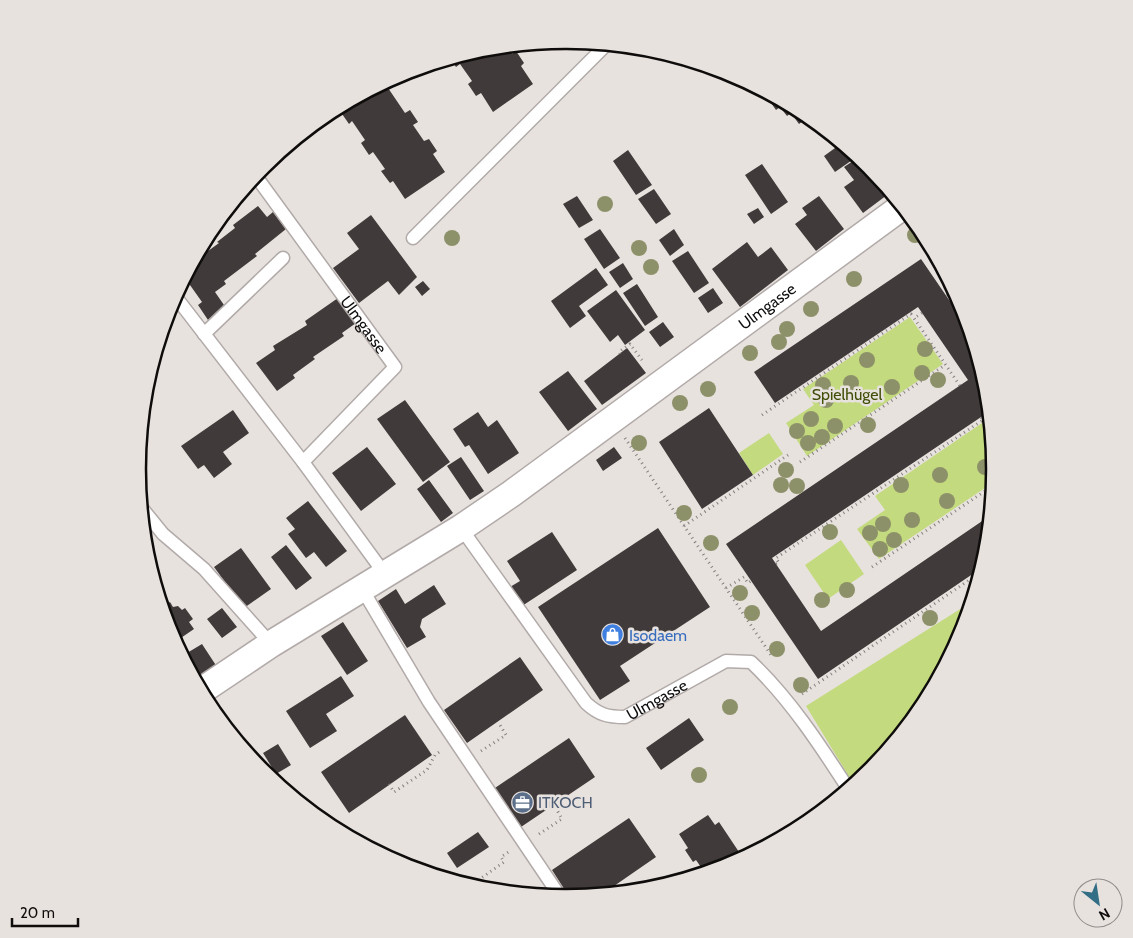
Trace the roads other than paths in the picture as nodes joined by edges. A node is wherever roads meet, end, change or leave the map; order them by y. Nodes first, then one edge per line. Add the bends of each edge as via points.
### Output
1 (601, 50) edge
2 (260, 182) edge
3 (897, 210) edge
4 (413, 238) dead end
5 (282, 258) dead end
6 (180, 303) edge
7 (204, 334) junction
8 (303, 462) junction
9 (149, 517) edge
10 (461, 528) junction
11 (384, 573) junction
12 (361, 587) junction
13 (271, 644) junction
14 (208, 687) edge
15 (845, 784) edge
16 (554, 889) edge

1 - 4 lane
2 - 8 lane, Ulmgasse via 396,367
3 - 10 street, Ulmgasse
5 - 7 lane
6 - 7 lane
7 - 8 lane
8 - 11 lane
9 - 13 lane via 163,534 204,569
10 - 11 street, Ulmgasse
10 - 15 lane, Ulmgasse via 586,703 599,713 606,717 625,717 726,661 751,662 806,725
11 - 12 street, Ulmgasse
12 - 13 street, Ulmgasse
12 - 16 lane via 429,702
13 - 14 street, Ulmgasse

